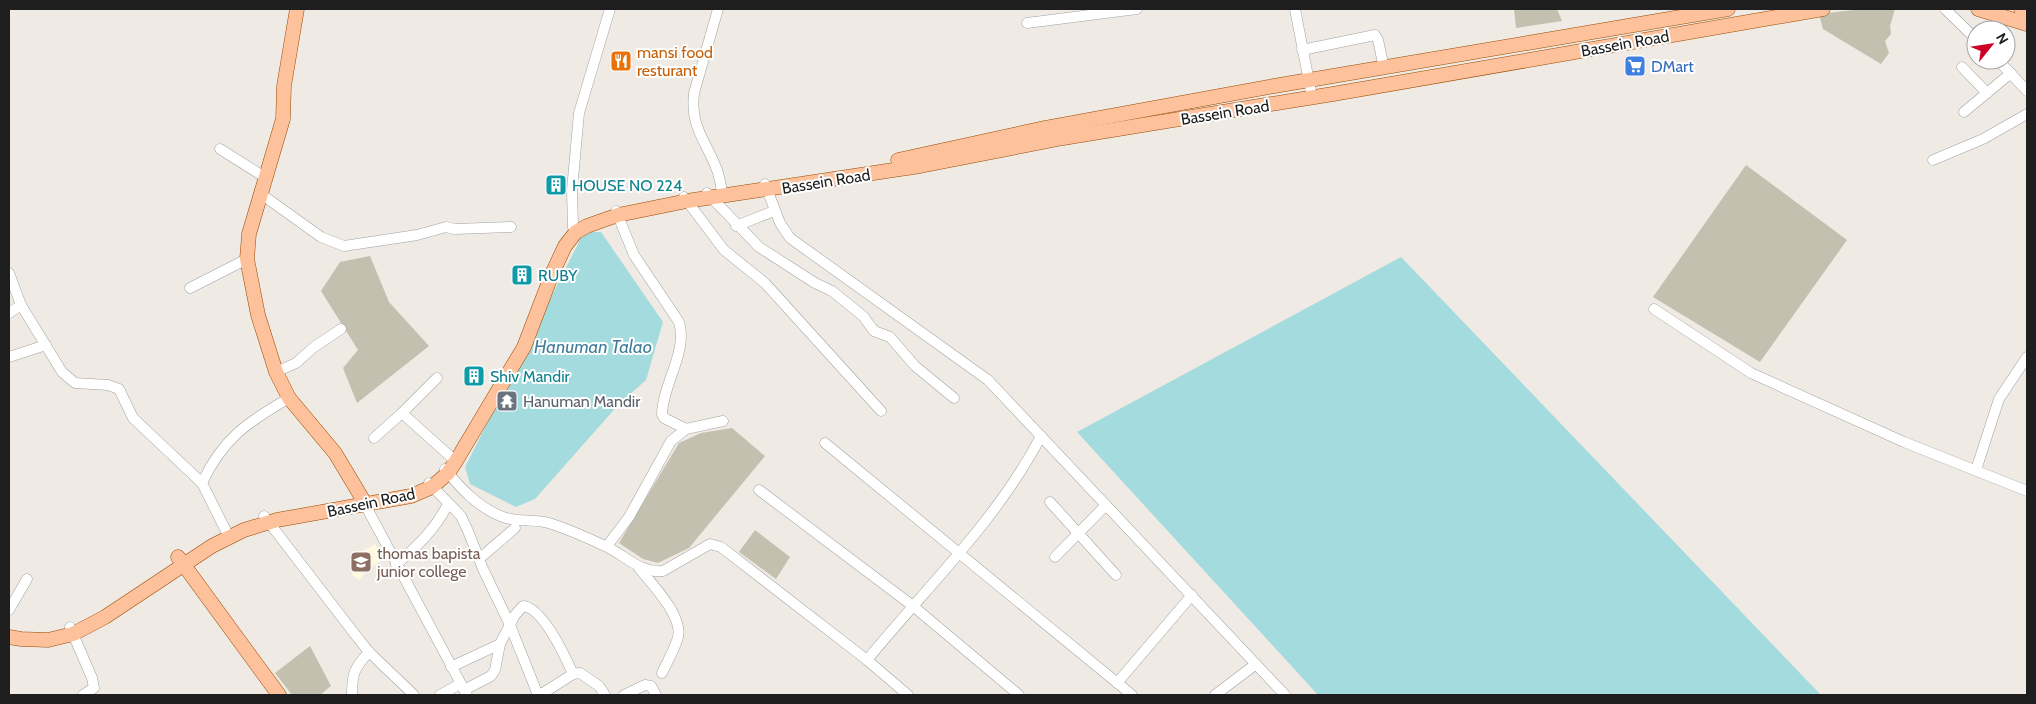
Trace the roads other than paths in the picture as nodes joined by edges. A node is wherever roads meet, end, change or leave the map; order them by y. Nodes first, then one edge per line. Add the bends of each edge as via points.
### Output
1 (296, 9) edge
2 (610, 9) edge
3 (718, 9) edge
4 (1137, 9) edge
5 (1295, 9) edge
6 (1728, 9) edge
7 (1823, 9) edge
8 (1945, 9) edge
9 (1978, 9) edge
10 (2021, 9) edge
11 (2027, 10) edge
12 (1748, 15) edge
13 (1670, 19) junction
14 (1026, 23) dead end
15 (2027, 24) edge
16 (1966, 29) edge
17 (1673, 35) junction
18 (1302, 50) junction
19 (1962, 67) dead end
20 (1384, 68) junction
21 (2008, 70) edge
22 (2011, 73) junction
23 (1308, 81) junction
24 (2027, 91) edge
25 (1987, 93) junction
26 (1312, 97) junction
27 (1160, 108) junction
28 (1964, 112) dead end
29 (2027, 114) edge
30 (1163, 122) junction
31 (220, 149) dead end
32 (1933, 160) dead end
33 (266, 178) junction
34 (766, 187) junction
35 (261, 194) junction
36 (716, 194) junction
37 (686, 199) junction
38 (774, 211) junction
39 (617, 212) junction
40 (736, 226) junction
41 (511, 227) dead end
42 (575, 229) junction
43 (247, 259) junction
44 (9, 273) edge
45 (190, 288) dead end
46 (21, 304) junction
47 (1654, 310) dead end
48 (9, 313) edge
49 (340, 329) dead end
50 (46, 345) junction
51 (9, 357) edge
52 (2027, 357) edge
53 (276, 372) junction
54 (437, 378) dead end
55 (289, 398) junction
56 (954, 398) dead end
57 (881, 411) dead end
58 (402, 413) junction
59 (723, 421) dead end
60 (686, 429) junction
61 (1041, 436) junction
62 (374, 438) dead end
63 (825, 442) dead end
64 (448, 466) junction
65 (1976, 470) junction
66 (202, 483) junction
67 (430, 484) junction
68 (759, 490) dead end
69 (2027, 491) edge
70 (363, 501) junction
71 (1050, 502) dead end
72 (448, 504) junction
73 (1106, 505) junction
74 (267, 519) junction
75 (515, 528) dead end
76 (226, 531) junction
77 (1078, 533) junction
78 (607, 546) junction
79 (958, 553) junction
80 (1055, 557) dead end
81 (479, 559) junction
82 (180, 561) junction
83 (396, 565) junction
84 (639, 568) junction
85 (1116, 575) dead end
86 (27, 579) dead end
87 (1192, 594) junction
88 (912, 606) junction
89 (9, 610) edge
90 (510, 625) junction
91 (9, 629) edge
92 (71, 630) junction
93 (9, 637) edge
94 (500, 644) junction
95 (369, 652) junction
96 (868, 660) junction
97 (1256, 664) junction
98 (451, 667) junction
99 (662, 673) dead end
100 (573, 674) junction
101 (1117, 683) junction
102 (464, 690) edge
103 (83, 695) edge
104 (279, 695) edge
105 (352, 695) edge
106 (414, 695) edge
107 (440, 695) edge
108 (539, 695) edge
109 (605, 695) edge
110 (624, 695) edge
111 (656, 695) edge
112 (908, 695) edge
113 (1019, 695) edge
114 (1132, 695) edge
115 (1215, 695) edge
116 (1285, 695) edge

1 - 33 main road via 284,86 283,120
2 - 42 street via 579,112 572,190
3 - 36 street via 692,106 698,133 716,169
4 - 14 street
5 - 18 street
6 - 13 main road, Bassein Road
7 - 12 main road, Bassein Road
8 - 16 street
9 - 15 main road
10 - 11 main road
12 - 17 main road, Bassein Road
13 - 17 main road
13 - 20 main road, Bassein Road
17 - 26 main road, Bassein Road
18 - 20 street via 1375,35
18 - 23 street
19 - 25 street
20 - 23 main road, Bassein Road
21 - 22 street
22 - 24 street
22 - 25 street
23 - 26 street
23 - 27 main road, Bassein Road
25 - 28 street
26 - 30 main road, Bassein Road
27 - 30 main road
27 - 34 main road, Bassein Road via 1040,129
29 - 32 street via 1983,139
30 - 34 main road, Bassein Road via 920,166
31 - 33 street
33 - 35 main road
34 - 36 main road, Bassein Road
34 - 38 street
35 - 41 street via 322,237 344,246 446,227
35 - 43 main road via 249,234
36 - 37 main road, Bassein Road
36 - 40 street
37 - 39 main road, Bassein Road
37 - 57 street via 724,250 764,283
38 - 40 street
38 - 61 street via 790,238 988,380
39 - 42 main road, Bassein Road via 584,220
39 - 60 street via 634,255 679,322 682,332 680,346 662,414
40 - 56 street via 759,247 832,291 862,316 874,331 890,338 915,366
42 - 64 main road via 561,236 551,254 522,338
43 - 45 street
43 - 53 main road via 258,315
44 - 46 street
46 - 48 street
46 - 50 street
47 - 65 street via 1751,373 1904,442
49 - 53 street via 296,363
50 - 51 street
50 - 66 street via 62,372 75,383 108,385 119,390 133,418
52 - 65 street via 1999,398
53 - 55 main road
54 - 58 street
55 - 66 street via 244,425 225,444
55 - 70 main road via 335,452
58 - 62 street
58 - 64 street
59 - 60 street
60 - 78 street via 671,441 629,517
61 - 73 street
61 - 79 street via 1008,490
63 - 79 street
64 - 67 main road
64 - 78 street via 464,492 504,517 550,523
65 - 69 street
66 - 76 street
67 - 70 main road
67 - 72 street
68 - 88 street
70 - 74 main road
70 - 83 street
71 - 77 street
72 - 81 street via 461,516
72 - 83 street via 424,540
73 - 77 street
73 - 87 street
74 - 76 main road
74 - 82 main road
74 - 95 street
75 - 81 street
76 - 82 main road via 208,539
77 - 80 street
77 - 85 street
78 - 84 street
79 - 88 street
79 - 101 street
81 - 90 street
82 - 92 main road via 104,616
82 - 104 main road
83 - 98 street
84 - 96 street via 663,571 710,544 721,547
84 - 99 street via 672,612 678,626 678,637
86 - 89 street
87 - 97 street
87 - 101 street
88 - 96 street
88 - 113 street
90 - 94 street
90 - 100 street via 519,609 527,606 559,644
90 - 108 street
91 - 92 main road via 34,632
92 - 93 main road via 48,640
92 - 103 street via 94,688
94 - 98 street
94 - 102 street via 492,676
95 - 105 street via 354,672
95 - 106 street
96 - 112 street
97 - 115 street
97 - 116 street
98 - 102 street
100 - 108 street
100 - 109 street via 586,676 600,686
101 - 114 street
102 - 107 street
110 - 111 street via 645,685 652,686

